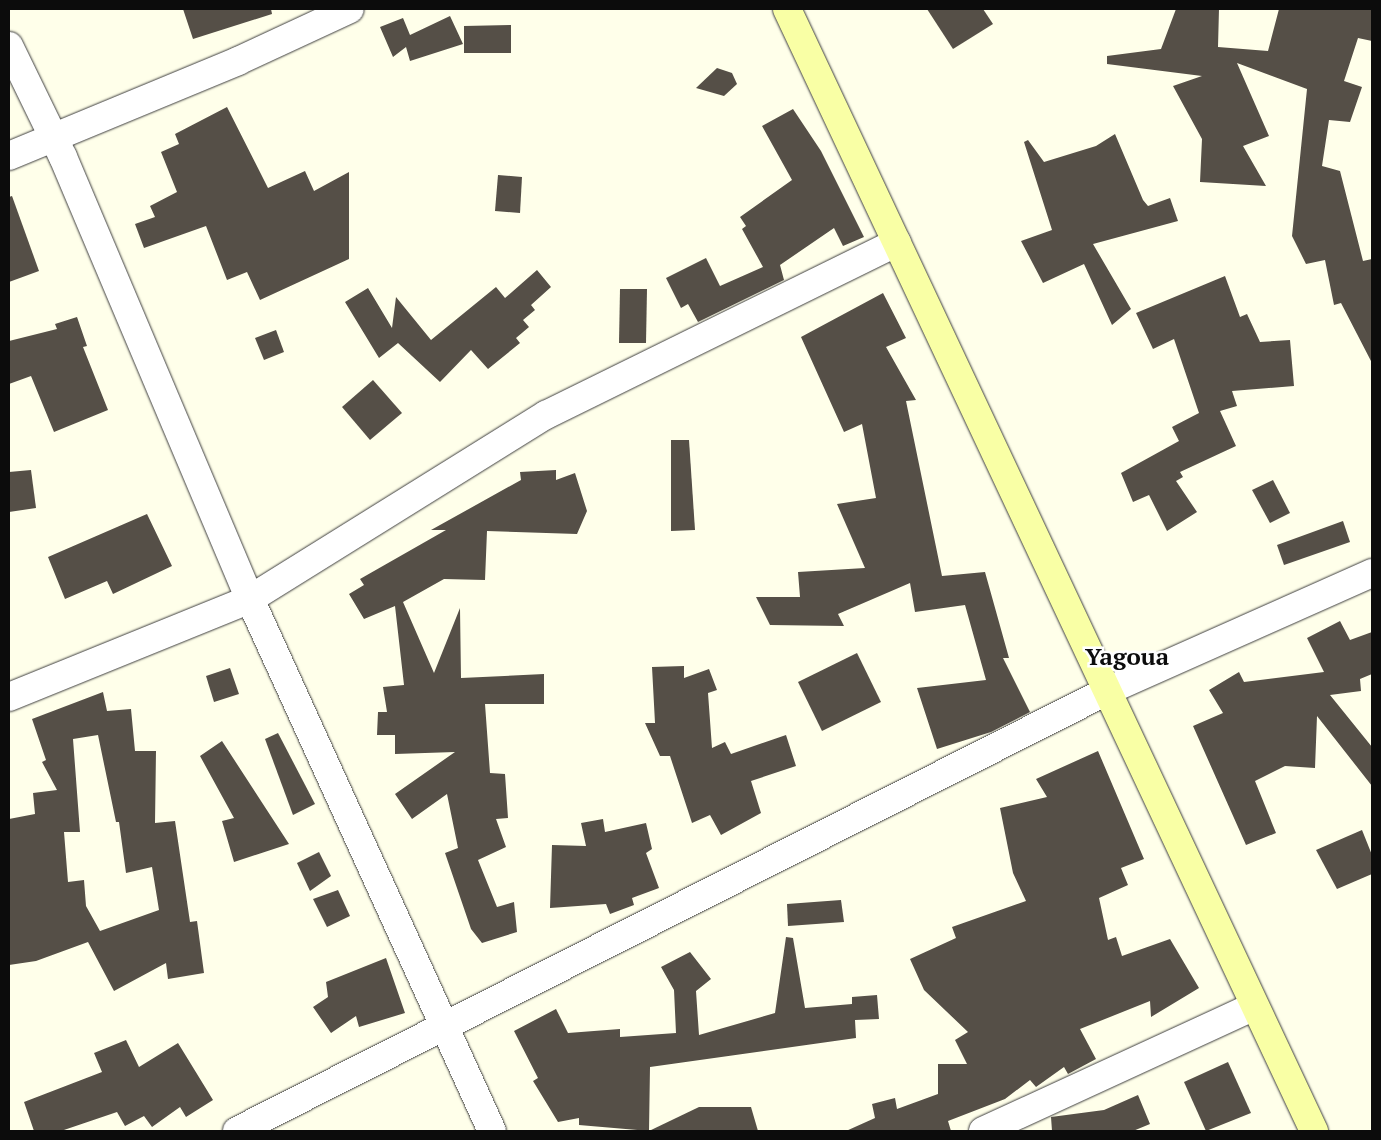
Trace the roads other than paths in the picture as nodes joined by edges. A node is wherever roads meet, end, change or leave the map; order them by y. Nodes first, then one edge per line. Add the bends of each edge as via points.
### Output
1 (350, 9) edge
2 (787, 9) edge
3 (9, 46) edge
4 (54, 138) junction
5 (9, 156) edge
6 (897, 242) junction
7 (1372, 573) edge
8 (250, 599) junction
9 (1109, 690) junction
10 (9, 697) edge
11 (1255, 1006) junction
12 (444, 1030) junction
13 (237, 1131) edge
14 (492, 1131) edge
15 (983, 1131) edge
16 (1314, 1131) edge

1 - 4 street
2 - 6 street
3 - 4 street
4 - 5 street
4 - 8 street
6 - 8 street via 546,415
6 - 9 street
7 - 9 street
8 - 10 street
8 - 12 street
9 - 11 street
9 - 12 street
11 - 15 street
11 - 16 street
12 - 13 street
12 - 14 street

